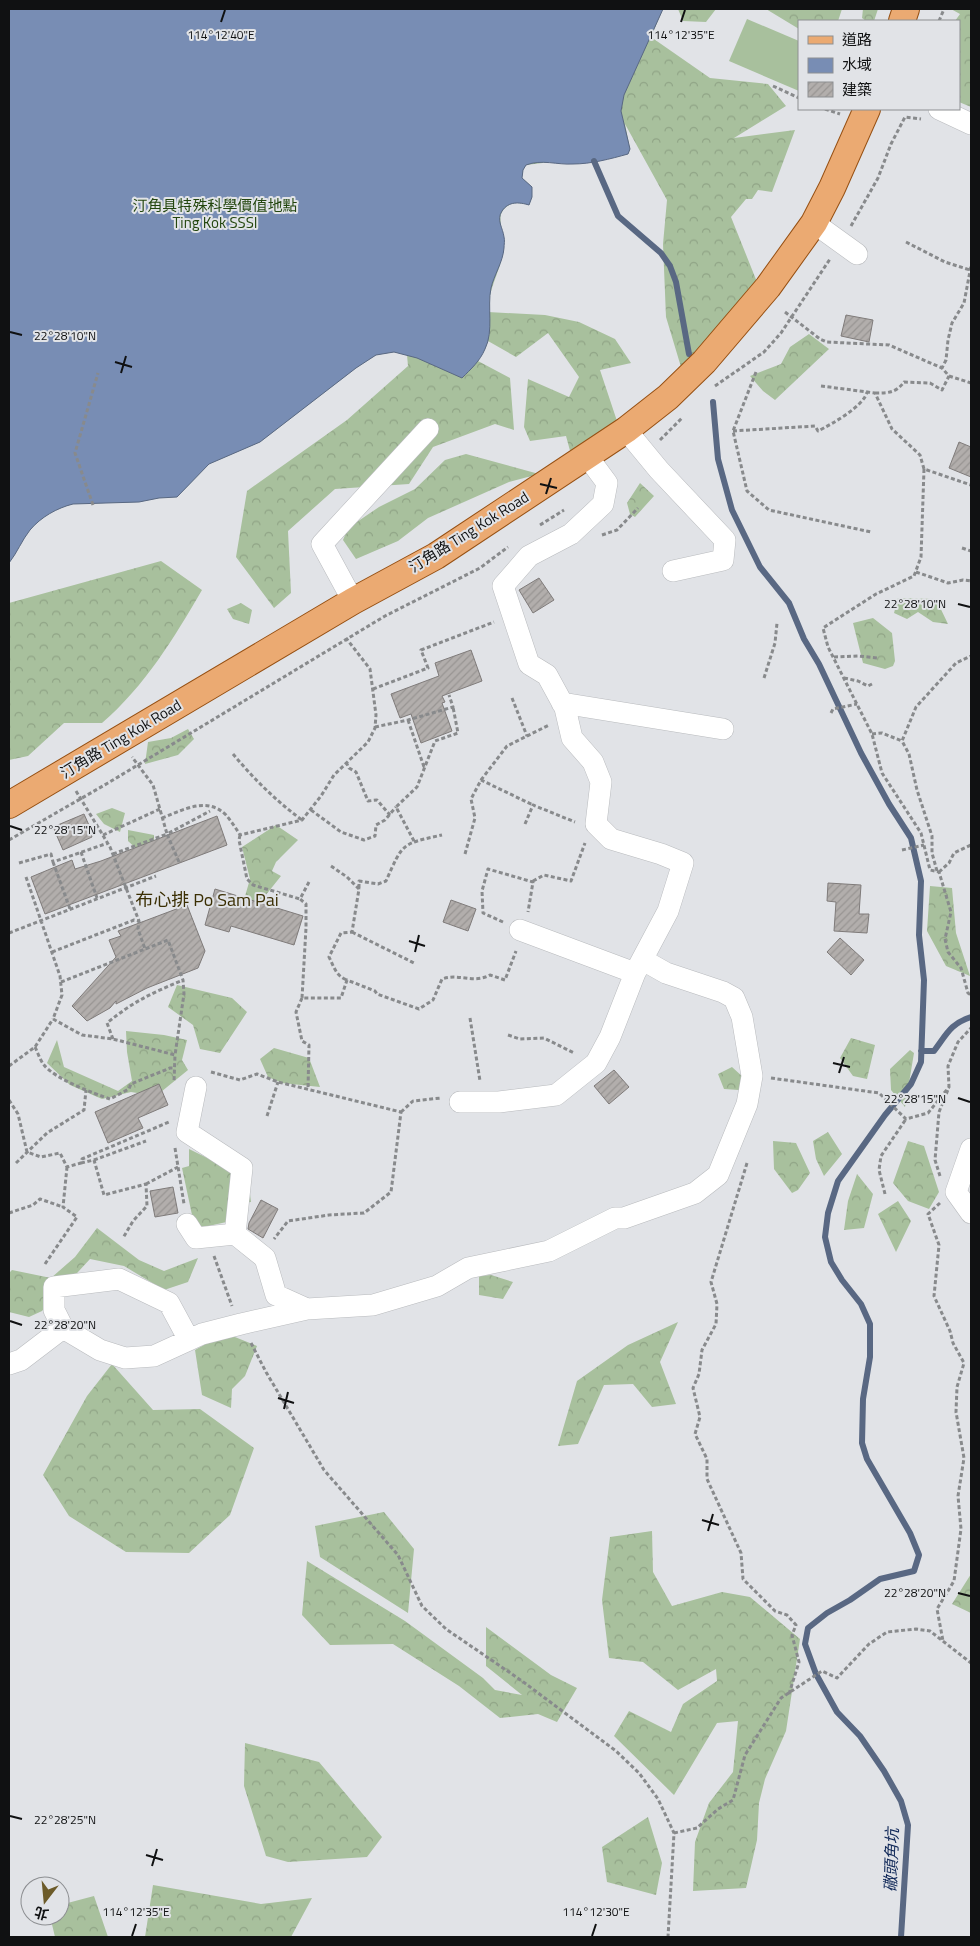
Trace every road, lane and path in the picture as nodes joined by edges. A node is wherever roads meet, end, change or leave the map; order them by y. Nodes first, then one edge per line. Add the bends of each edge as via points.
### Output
1 (772, 86) dead end
2 (798, 98) edge
3 (828, 110) edge
4 (867, 110) edge
5 (941, 110) edge
6 (841, 114) dead end
7 (905, 117) dead end
8 (971, 124) edge
9 (891, 144) dead end
10 (814, 223) junction
11 (906, 242) dead end
12 (857, 254) dead end
13 (971, 268) edge
14 (785, 312) dead end
15 (942, 368) junction
16 (756, 372) dead end
17 (98, 373) dead end
18 (949, 376) junction
19 (971, 383) edge
20 (820, 386) dead end
21 (867, 392) junction
22 (875, 392) junction
23 (428, 429) dead end
24 (626, 430) junction
25 (733, 431) junction
26 (587, 456) junction
27 (924, 469) junction
28 (971, 485) edge
29 (93, 505) dead end
30 (871, 532) dead end
31 (962, 548) dead end
32 (971, 551) edge
33 (673, 571) dead end
34 (916, 572) junction
35 (971, 581) edge
36 (353, 601) junction
37 (513, 615) junction
38 (777, 624) dead end
39 (341, 632) dead end
40 (971, 656) edge
41 (834, 658) junction
42 (878, 658) dead end
43 (844, 677) junction
44 (764, 678) dead end
45 (872, 684) dead end
46 (373, 689) junction
47 (449, 695) dead end
48 (512, 698) dead end
49 (855, 704) junction
50 (453, 707) junction
51 (565, 709) junction
52 (831, 713) dead end
53 (408, 720) junction
54 (375, 727) junction
55 (723, 729) dead end
56 (872, 734) junction
57 (527, 736) junction
58 (902, 741) junction
59 (233, 754) dead end
60 (132, 757) dead end
61 (346, 762) junction
62 (424, 768) junction
63 (481, 780) junction
64 (76, 791) dead end
65 (9, 805) edge
66 (533, 805) junction
67 (396, 807) junction
68 (160, 809) junction
69 (311, 810) junction
70 (210, 811) dead end
71 (390, 815) junction
72 (162, 818) junction
73 (302, 820) junction
74 (525, 824) dead end
75 (582, 825) dead end
76 (167, 834) junction
77 (104, 835) junction
78 (240, 835) junction
79 (442, 836) dead end
80 (587, 837) dead end
81 (414, 841) junction
82 (108, 843) junction
83 (922, 846) junction
84 (971, 846) edge
85 (902, 850) dead end
86 (81, 852) junction
87 (113, 854) junction
88 (465, 854) dead end
89 (19, 862) dead end
90 (53, 862) junction
91 (179, 862) dead end
92 (331, 866) dead end
93 (938, 872) junction
94 (156, 876) dead end
95 (26, 877) dead end
96 (309, 882) dead end
97 (533, 882) dead end
98 (126, 887) junction
99 (359, 889) junction
100 (97, 898) junction
101 (300, 899) junction
102 (70, 909) junction
103 (41, 920) junction
104 (139, 921) junction
105 (522, 931) joint
106 (352, 932) junction
107 (9, 933) edge
108 (145, 950) junction
109 (52, 952) junction
110 (414, 962) dead end
111 (639, 967) junction
112 (184, 980) junction
113 (348, 980) junction
114 (61, 982) junction
115 (971, 995) edge
116 (302, 998) junction
117 (470, 1018) dead end
118 (53, 1019) junction
119 (971, 1028) edge
120 (508, 1035) dead end
121 (114, 1039) junction
122 (35, 1047) junction
123 (175, 1055) junction
124 (595, 1063) junction
125 (9, 1066) edge
126 (175, 1068) junction
127 (752, 1076) junction
128 (201, 1078) joint
129 (278, 1082) junction
130 (480, 1082) dead end
131 (174, 1086) dead end
132 (949, 1087) junction
133 (308, 1089) junction
134 (86, 1090) junction
135 (9, 1100) edge
136 (464, 1102) joint
137 (401, 1112) junction
138 (267, 1116) dead end
139 (905, 1118) junction
140 (174, 1120) dead end
141 (146, 1141) dead end
142 (175, 1144) dead end
143 (971, 1150) edge
144 (27, 1152) junction
145 (94, 1160) junction
146 (748, 1160) dead end
147 (16, 1163) dead end
148 (81, 1163) junction
149 (67, 1167) junction
150 (178, 1167) junction
151 (942, 1183) dead end
152 (146, 1184) junction
153 (885, 1194) dead end
154 (942, 1196) dead end
155 (63, 1207) junction
156 (9, 1213) edge
157 (971, 1213) edge
158 (187, 1224) joint
159 (235, 1234) junction
160 (122, 1238) dead end
161 (213, 1252) dead end
162 (261, 1255) junction
163 (45, 1264) dead end
164 (307, 1309) junction
165 (241, 1324) junction
166 (63, 1328) junction
167 (189, 1340) junction
168 (9, 1364) edge
169 (943, 1641) junction
170 (971, 1662) edge
171 (789, 1694) junction
172 (674, 1833) junction
173 (668, 1937) edge

1 - 2 path
3 - 6 path
4 - 10 main road, 汀角路 Ting Kok Road
5 - 8 street
7 - 9 path
10 - 12 street
10 - 24 main road, 汀角路 Ting Kok Road via 768,287 704,362 668,397
11 - 13 path via 944,262
13 - 15 path via 964,304 952,323
14 - 15 path via 827,342 889,345
15 - 18 path
16 - 25 path
17 - 29 path via 75,453
18 - 19 path
18 - 22 path via 942,390 930,383 904,382 892,393
20 - 21 path
21 - 22 path
21 - 25 path via 866,398 839,420 818,431 815,426
22 - 27 path via 892,429 920,456
23 - 36 street via 322,544
24 - 26 main road, 汀角路 Ting Kok Road
24 - 33 street via 725,540 723,560
25 - 30 path via 747,491 769,510
26 - 36 main road, 汀角路 Ting Kok Road via 436,556
26 - 37 street via 607,483 603,504 571,534 529,556 503,586
27 - 28 path
27 - 34 path via 921,557
31 - 32 path
34 - 35 path via 948,583
34 - 41 path via 823,628
36 - 65 main road, 汀角路 Ting Kok Road
37 - 46 path via 421,650 428,668
37 - 51 street via 529,664 547,675
38 - 44 path via 775,644
39 - 46 path via 370,669
40 - 58 path via 956,663 916,707
41 - 42 path
41 - 43 path
43 - 45 path via 868,686
43 - 49 path
46 - 54 path
47 - 50 path
48 - 57 path
49 - 52 path via 834,709
49 - 56 path
50 - 53 path
50 - 62 path via 458,734 435,741
51 - 55 street
51 - 57 path
51 - 111 street via 572,738 593,762 601,782 596,824 610,839 683,863 668,911
53 - 54 path
53 - 62 path
54 - 61 path via 368,742
56 - 58 path via 882,732
56 - 83 path via 882,772 921,833
57 - 63 path via 507,746
58 - 93 path via 909,754 932,836 932,854
59 - 73 path
60 - 68 path via 153,785
61 - 69 path
61 - 71 path via 356,772 368,801 378,800
62 - 67 path via 417,787
63 - 66 path
63 - 88 path via 471,799 475,818
64 - 77 path
66 - 74 path
66 - 75 path
67 - 71 path
67 - 81 path
68 - 72 path
68 - 77 path
69 - 71 path via 341,832 364,840 375,836 376,825
69 - 73 path
70 - 76 path
72 - 76 path
72 - 78 path via 199,804 226,814
73 - 78 path
76 - 87 path
76 - 91 path
77 - 82 path
78 - 101 path via 247,879 253,885
79 - 81 path
80 - 97 path via 571,881 544,875
81 - 99 path via 400,850 386,882 359,881
82 - 86 path
82 - 87 path
83 - 85 path
83 - 93 path via 930,870
84 - 93 path via 954,853 949,863
86 - 90 path
86 - 100 path
87 - 98 path
89 - 90 path via 51,854
90 - 102 path
92 - 99 path
93 - 115 path via 951,912 945,939 948,952 961,968
94 - 98 path
95 - 103 path
96 - 101 path
98 - 100 path
98 - 104 path
99 - 106 path
100 - 102 path
101 - 116 path via 306,904
102 - 103 path
103 - 107 path
103 - 109 path
104 - 108 path via 138,929
104 - 109 path via 134,920
105 - 111 street
105 - 113 path via 505,980 490,974 481,980 442,979 433,1000 419,1009
106 - 110 path
106 - 113 path via 341,933 329,957 336,973
108 - 112 path via 168,940
108 - 114 path
109 - 114 path
111 - 124 street via 610,1037
111 - 127 street via 666,973 734,998 742,1017
112 - 121 path via 127,1006 107,1023
112 - 123 path
113 - 116 path via 342,998
114 - 118 path via 62,994
116 - 133 path via 296,1012 302,1041 309,1045
117 - 130 path
118 - 121 path via 82,1035
118 - 122 path
119 - 132 path via 958,1042 948,1066
120 - 124 path via 520,1039 544,1038
121 - 123 path
122 - 125 path
122 - 134 path via 52,1073
123 - 126 path
124 - 136 street via 556,1095 499,1102
126 - 131 path
126 - 134 path via 131,1084 110,1099
127 - 139 path via 879,1093
127 - 164 street via 747,1104 718,1175 695,1193 624,1218 615,1218 549,1251 468,1268 437,1286 419,1292 374,1305
128 - 129 path via 240,1080 257,1074
128 - 159 street via 187,1132 242,1168
129 - 133 path
129 - 138 path
132 - 139 path via 928,1113
132 - 151 path via 939,1112 935,1160
133 - 137 path
134 - 144 path via 84,1110 46,1133
135 - 144 path via 18,1114
136 - 137 path via 463,1095 413,1101
137 - 162 path via 391,1192 364,1213 288,1221
139 - 153 path via 881,1156 879,1170
140 - 148 path via 82,1159
141 - 145 path
142 - 150 path
143 - 157 street via 956,1192
144 - 147 path
144 - 149 path via 41,1157 60,1153
145 - 148 path
145 - 152 path via 104,1194
146 - 171 path via 711,1282 717,1304 716,1324 702,1350 694,1388 700,1417 695,1434 707,1459 707,1479 740,1553 743,1579 775,1611 787,1615 796,1625 792,1635 799,1662
148 - 149 path
149 - 155 path
150 - 152 path
150 - 158 path
152 - 160 path via 147,1206
154 - 169 path via 941,1202 928,1214 939,1245 934,1296 950,1330 952,1344 964,1364 957,1387 956,1412 964,1458 958,1496 960,1529 954,1580 937,1609
155 - 156 path via 40,1199 33,1205
155 - 163 path via 77,1217
158 - 159 street via 196,1238
159 - 162 street
161 - 165 path
162 - 164 street via 266,1258 276,1295
164 - 165 street
165 - 167 street
165 - 172 path via 324,1470 398,1555 422,1606 446,1629 616,1751 639,1772 658,1799
166 - 167 street via 100,1350 125,1358 154,1356
166 - 167 street via 54,1310 54,1287 119,1278 169,1303
166 - 168 street via 21,1360
169 - 170 path
169 - 171 path via 930,1631 888,1632 869,1644 837,1678 822,1672
171 - 172 path via 781,1698 745,1755 733,1800 697,1828
172 - 173 path

